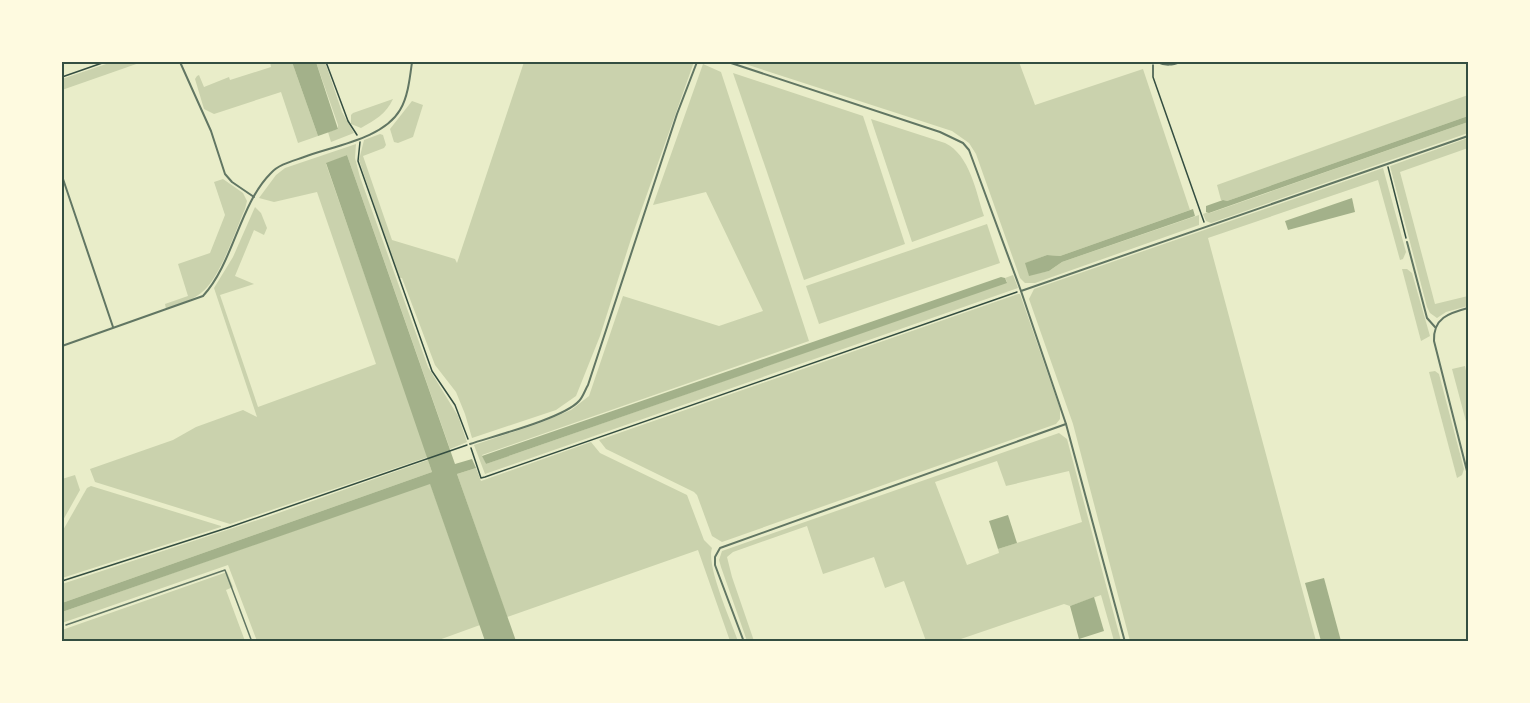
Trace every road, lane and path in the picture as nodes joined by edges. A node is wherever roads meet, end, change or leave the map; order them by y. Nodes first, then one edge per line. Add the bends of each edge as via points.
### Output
1 (105, 62) edge
2 (180, 62) edge
3 (326, 62) edge
4 (412, 62) edge
5 (698, 62) edge
6 (728, 62) edge
7 (1156, 62) edge
8 (1180, 62) edge
9 (62, 77) edge
10 (1468, 136) edge
11 (359, 138) junction
12 (1387, 164) junction
13 (62, 176) edge
14 (254, 197) junction
15 (1206, 227) junction
16 (1407, 242) joint
17 (1021, 291) junction
18 (1468, 308) edge
19 (113, 327) junction
20 (1435, 327) junction
21 (62, 346) edge
22 (1066, 424) junction
23 (469, 444) junction
24 (1468, 475) edge
25 (62, 581) edge
26 (66, 625) dead end
27 (252, 642) edge
28 (744, 642) edge
29 (1125, 642) edge

1 - 9 path
2 - 14 street via 211,131 225,174
3 - 11 path via 348,121
4 - 11 street via 402,108 385,127
5 - 23 street via 580,400 540,422
6 - 17 street via 963,143 969,150
7 - 8 street
7 - 15 path via 1153,77
10 - 12 street
11 - 14 street via 273,170
11 - 23 path via 358,161 416,331 432,371 455,405
12 - 15 street
12 - 16 path
13 - 19 street
14 - 19 street via 217,278 202,296
15 - 17 street
16 - 20 street via 1427,318
17 - 22 street
17 - 23 path via 482,478
18 - 20 street via 1449,313
19 - 21 street
20 - 24 street via 1434,341
22 - 28 street via 720,548 715,565
22 - 29 street
23 - 25 path
26 - 27 lane via 225,570

